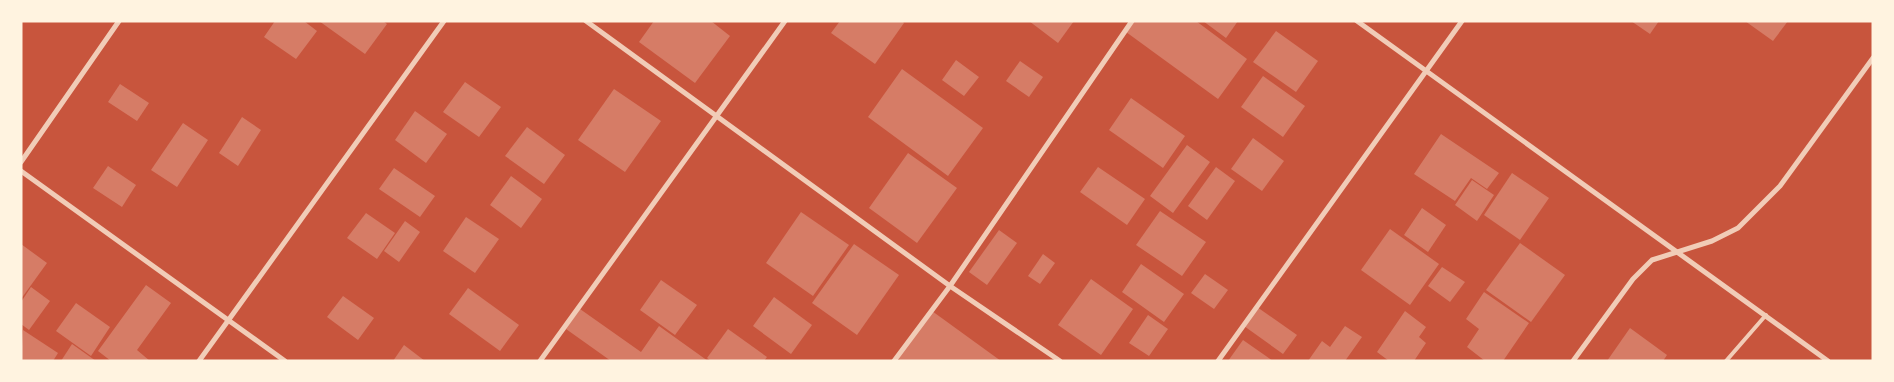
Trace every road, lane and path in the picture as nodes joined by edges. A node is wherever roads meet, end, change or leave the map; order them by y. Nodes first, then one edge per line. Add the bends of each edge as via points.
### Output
1 (119, 21) edge
2 (444, 21) edge
3 (586, 21) edge
4 (785, 21) edge
5 (1132, 21) edge
6 (1357, 21) edge
7 (1462, 21) edge
8 (1873, 58) edge
9 (1425, 72) junction
10 (717, 117) junction
11 (21, 162) edge
12 (21, 172) edge
13 (1678, 252) junction
14 (950, 286) junction
15 (1766, 315) junction
16 (229, 320) junction
17 (199, 361) edge
18 (285, 361) edge
19 (540, 361) edge
20 (894, 361) edge
21 (1060, 361) edge
22 (1218, 361) edge
23 (1573, 361) edge
24 (1726, 361) edge
25 (1828, 361) edge

1 - 11 street
2 - 16 street
3 - 10 street
4 - 10 street
5 - 14 street
6 - 9 street
7 - 9 street
8 - 13 street via 1780,186 1738,228
9 - 13 street
9 - 22 street
10 - 14 street
10 - 19 street
12 - 16 street
13 - 15 street
13 - 23 street via 1652,260 1633,279
14 - 20 street
14 - 21 street
15 - 24 lane
15 - 25 street
16 - 17 street
16 - 18 street

